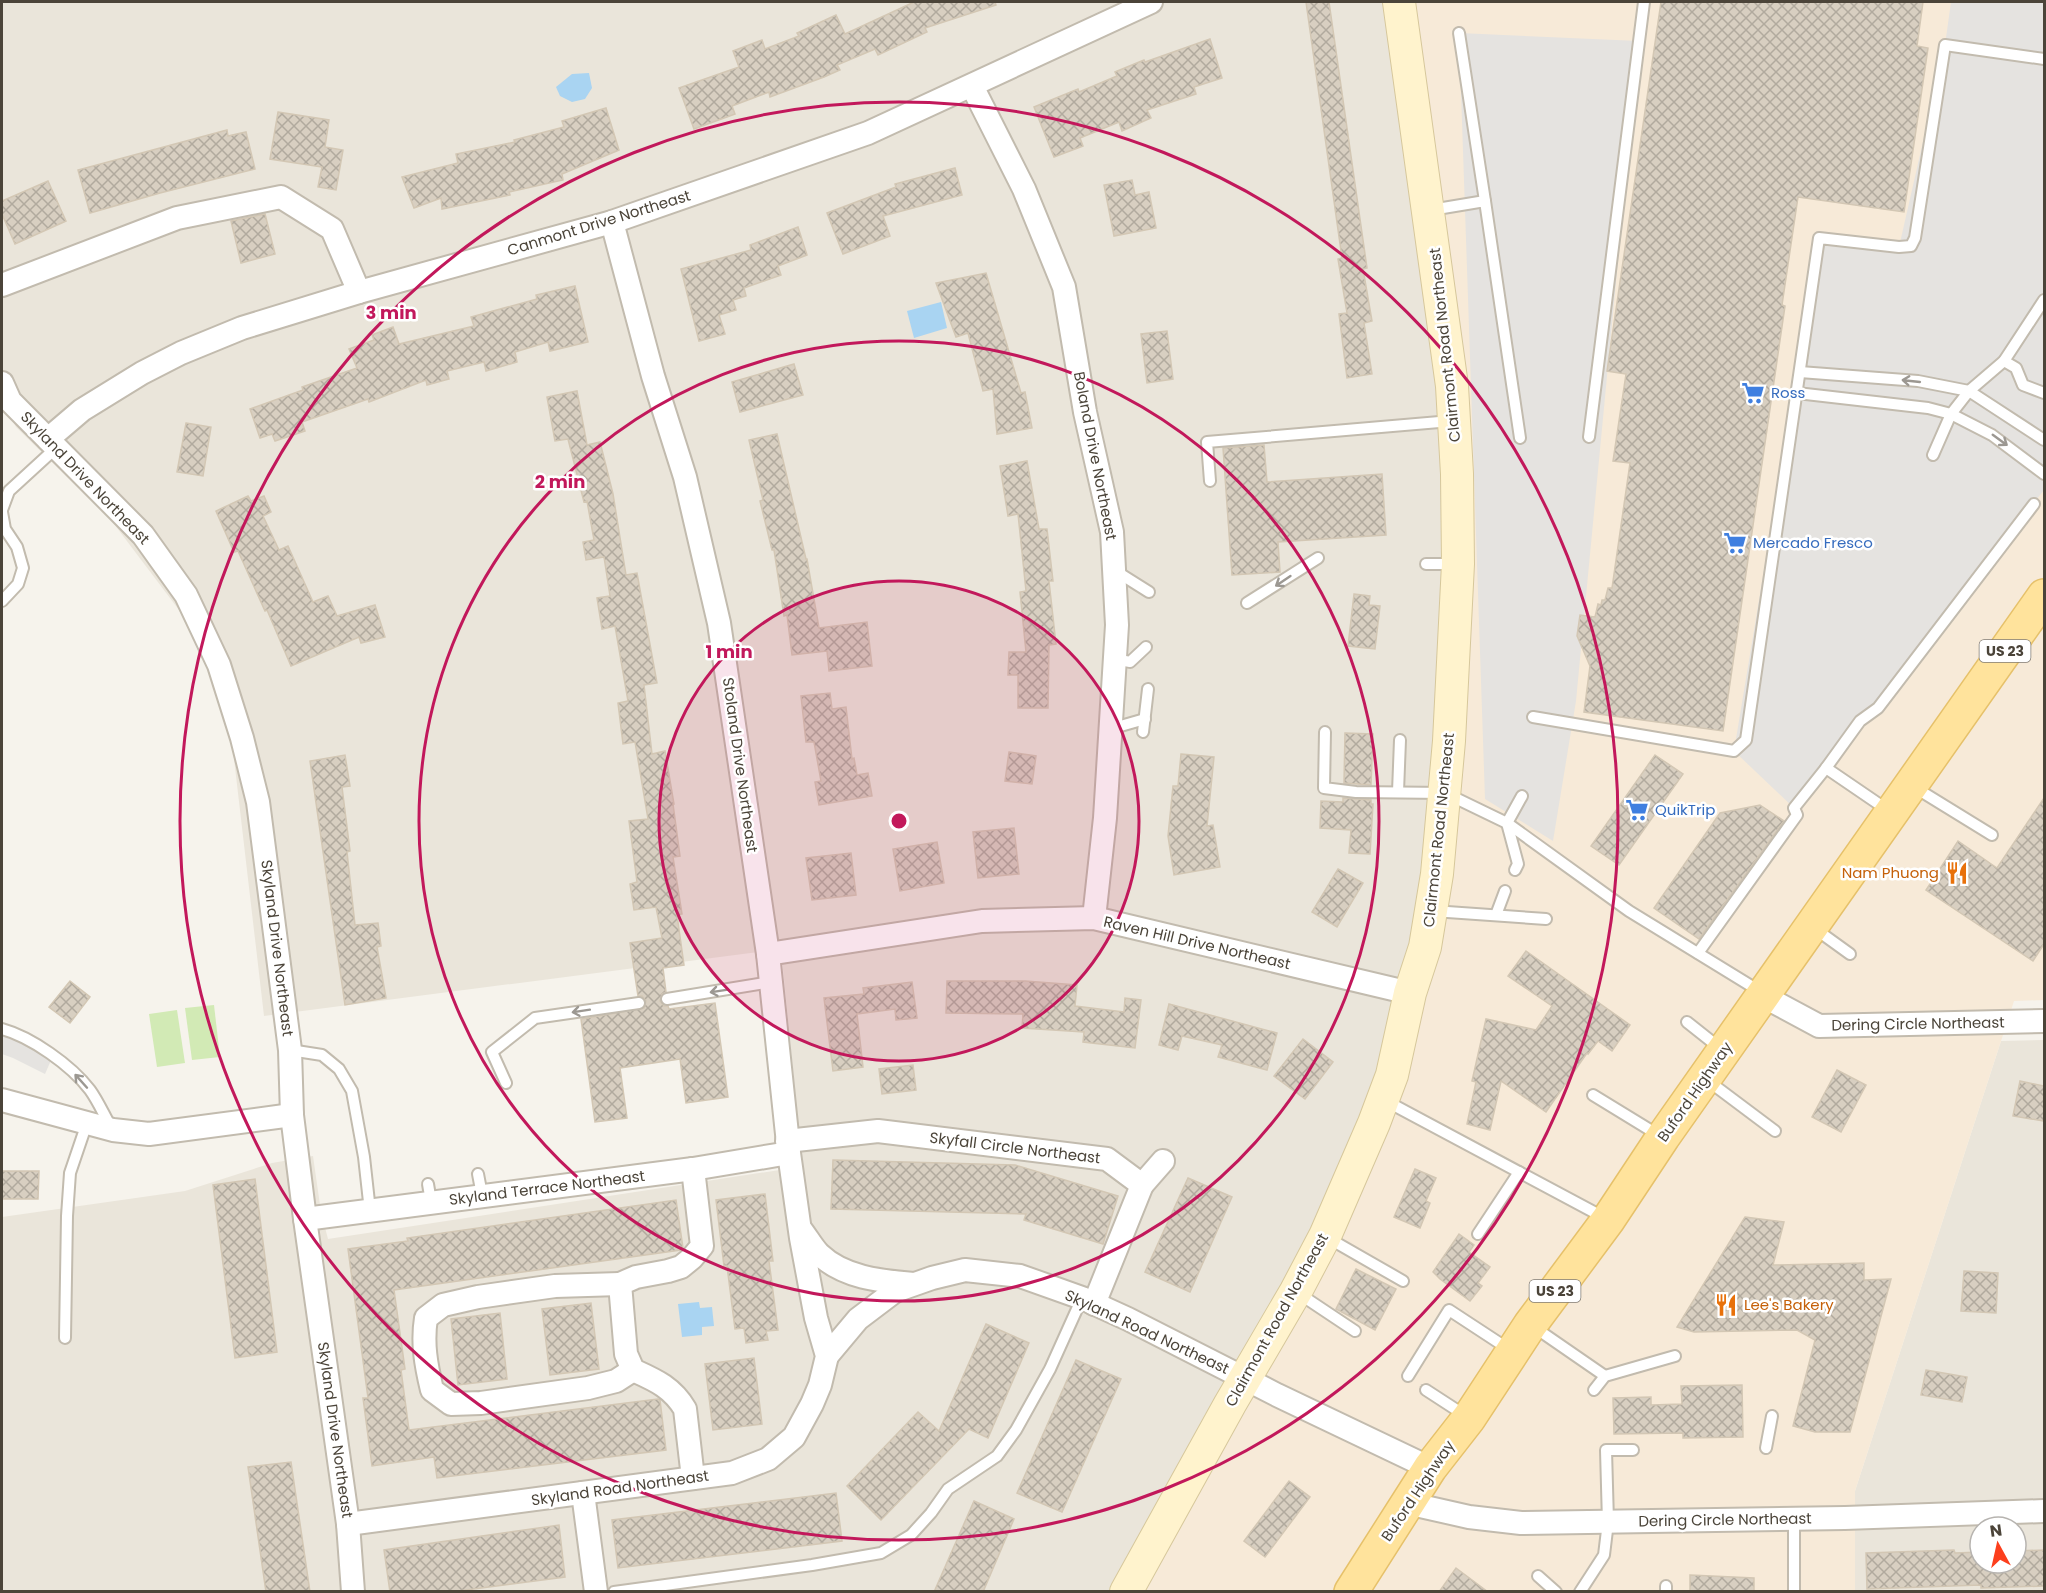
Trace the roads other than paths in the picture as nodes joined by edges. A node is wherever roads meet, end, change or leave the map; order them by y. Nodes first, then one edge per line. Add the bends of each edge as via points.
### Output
1 (1151, 2) edge
2 (1399, 2) edge
3 (1644, 2) edge
4 (1459, 33) dead end
5 (2044, 59) edge
6 (972, 86) junction
7 (1485, 201) junction
8 (1429, 210) junction
9 (612, 222) junction
10 (2, 285) edge
11 (359, 292) junction
12 (2044, 300) edge
13 (2004, 362) junction
14 (1800, 372) junction
15 (2, 384) edge
16 (1969, 391) junction
17 (1797, 393) junction
18 (2044, 393) edge
19 (1951, 414) junction
20 (1454, 421) junction
21 (1589, 437) dead end
22 (1520, 438) dead end
23 (2044, 440) edge
24 (53, 443) junction
25 (1933, 455) dead end
26 (2044, 474) edge
27 (1210, 481) dead end
28 (2034, 504) dead end
29 (2, 511) edge
30 (1318, 558) dead end
31 (1426, 564) dead end
32 (1458, 564) junction
33 (1114, 570) junction
34 (1149, 592) dead end
35 (2044, 596) edge
36 (2, 601) edge
37 (1247, 603) dead end
38 (1146, 647) dead end
39 (1115, 659) junction
40 (1148, 689) dead end
41 (1533, 717) dead end
42 (1144, 719) junction
43 (1110, 729) junction
44 (1143, 732) dead end
45 (1324, 732) dead end
46 (1400, 740) dead end
47 (1826, 768) junction
48 (1911, 785) junction
49 (1398, 792) junction
50 (1445, 793) junction
51 (1522, 796) dead end
52 (1892, 813) junction
53 (1507, 823) junction
54 (1992, 835) dead end
55 (1515, 870) dead end
56 (1505, 891) dead end
57 (1431, 911) junction
58 (1496, 915) junction
59 (1094, 918) junction
60 (1546, 919) dead end
61 (1812, 926) junction
62 (1698, 953) junction
63 (768, 954) junction
64 (1850, 954) dead end
65 (771, 982) junction
66 (1410, 993) junction
67 (1763, 995) junction
68 (668, 999) dead end
69 (639, 1003) dead end
70 (2044, 1021) edge
71 (1687, 1022) dead end
72 (2, 1029) edge
73 (290, 1050) junction
74 (1724, 1051) junction
75 (1705, 1078) junction
76 (506, 1083) dead end
77 (1593, 1095) dead end
78 (1383, 1099) junction
79 (2, 1100) edge
80 (292, 1115) junction
81 (87, 1123) junction
82 (112, 1130) junction
83 (1775, 1131) dead end
84 (1663, 1137) junction
85 (788, 1147) junction
86 (1163, 1161) dead end
87 (693, 1169) junction
88 (1519, 1172) junction
89 (1142, 1185) junction
90 (370, 1211) junction
91 (305, 1219) junction
92 (1608, 1220) junction
93 (800, 1228) junction
94 (1478, 1234) dead end
95 (1325, 1236) junction
96 (1403, 1281) dead end
97 (620, 1284) junction
98 (913, 1284) junction
99 (1296, 1292) junction
100 (1088, 1301) junction
101 (816, 1318) joint
102 (1530, 1325) junction
103 (1355, 1331) dead end
104 (65, 1338) dead end
105 (1512, 1352) junction
106 (827, 1356) junction
107 (1675, 1356) dead end
108 (633, 1370) junction
109 (1408, 1376) dead end
110 (1605, 1376) junction
111 (1246, 1379) junction
112 (1426, 1390) dead end
113 (1594, 1390) dead end
114 (1772, 1416) dead end
115 (1468, 1418) junction
116 (1766, 1448) dead end
117 (1633, 1450) dead end
118 (1430, 1468) junction
119 (693, 1478) junction
120 (583, 1493) junction
121 (1407, 1503) junction
122 (2044, 1511) edge
123 (1794, 1519) junction
124 (1608, 1522) junction
125 (348, 1524) junction
126 (1538, 1576) dead end
127 (353, 1592) edge
128 (596, 1592) edge
129 (614, 1592) edge
130 (1126, 1592) edge
131 (1351, 1592) edge
132 (1556, 1592) edge
133 (1580, 1592) edge
134 (1794, 1592) edge

1 - 6 street, Canmont Drive Northeast
2 - 8 main road, Clairmont Road Northeast
3 - 21 lane
4 - 7 lane
5 - 14 lane via 1945,45 1915,238 1911,246 1899,247 1820,238
6 - 9 street, Canmont Drive Northeast via 868,133
6 - 33 street, Boland Drive Northeast via 1024,189 1064,287 1085,412 1112,532
7 - 8 lane
7 - 22 lane
8 - 20 main road, Clairmont Road Northeast
9 - 11 street, Canmont Drive Northeast
9 - 63 street, Stoland Drive Northeast via 685,477 719,623
10 - 11 street via 177,218 281,197 332,229
11 - 24 street, Canmont Drive Northeast via 242,328 182,353 82,410
12 - 13 lane
13 - 16 lane
13 - 18 lane via 2016,368 2023,385
16 -> 14 lane via 1918,381
14 - 17 lane
15 - 24 street, Skyland Drive Northeast via 10,401
16 - 19 lane
16 - 23 lane
17 - 19 lane
17 - 41 lane via 1746,740 1734,751
19 - 25 lane
19 -> 26 lane via 1992,435
20 - 27 lane via 1207,442
20 - 32 main road, Clairmont Road Northeast
24 - 29 lane via 9,491
24 - 73 street, Skyland Drive Northeast via 143,535 186,595 219,665 258,802
28 - 47 lane via 1878,708 1860,721
29 - 36 lane via 5,529 17,547 23,568 18,584
30 -> 37 lane
31 - 32 lane
32 - 50 main road, Clairmont Road Northeast
33 - 34 lane
33 - 39 street, Boland Drive Northeast
35 - 48 main road, Buford Highway / US 23
38 - 39 lane via 1130,662
39 - 43 street, Boland Drive Northeast
40 - 42 lane
42 - 43 lane
42 - 44 lane
43 - 59 street, Boland Drive Northeast
45 - 49 lane via 1324,788
46 - 49 lane
47 - 52 lane
47 - 62 lane via 1794,808 1797,815
48 - 52 main road, Buford Highway / US 23
48 - 54 lane
49 - 50 lane
50 - 53 lane
50 - 57 main road, Clairmont Road Northeast
51 - 53 lane
52 - 61 main road, Buford Highway / US 23
53 - 55 lane via 1518,864
53 - 62 lane via 1629,911
56 - 58 lane
57 - 58 lane
57 - 66 main road, Clairmont Road Northeast via 1425,947
58 - 60 lane
59 - 63 street, Raven Hill Drive Northeast via 982,921
59 - 66 street, Raven Hill Drive Northeast
61 - 64 lane
61 - 67 main road, Buford Highway / US 23
62 - 67 lane
63 - 65 street, Stoland Drive Northeast
65 -> 68 lane
65 - 85 street, Stoland Drive Northeast
66 - 78 main road, Clairmont Road Northeast
67 - 70 street, Dering Circle Northeast via 1819,1026
67 - 74 main road, Buford Highway / US 23
69 -> 76 lane via 536,1018 492,1052
71 - 74 lane
82 -> 72 lane via 90,1090 69,1067 17,1033
73 - 80 street, Skyland Drive Northeast
73 - 90 lane via 322,1055 339,1069 352,1091
74 - 75 main road, Buford Highway / US 23
75 - 83 lane
75 - 84 main road, Buford Highway / US 23
77 - 84 lane
78 - 88 lane
78 - 95 main road, Clairmont Road Northeast
79 - 81 street
80 - 82 street via 149,1134
80 - 91 street, Skyland Drive Northeast
81 - 82 street
81 - 104 lane via 70,1173
84 - 92 main road, Buford Highway / US 23
85 - 87 street, Skyland Terrace Northeast
85 - 89 street, Skyfall Circle Northeast via 878,1131 1107,1159
85 - 93 street, Stoland Drive Northeast
86 - 89 street
87 - 90 street, Skyland Terrace Northeast via 480,1185 430,1193
87 - 97 street via 702,1246 681,1267
88 - 92 lane
88 - 94 lane
89 - 100 street
90 - 91 street, Skyland Terrace Northeast
91 - 125 street, Skyland Drive Northeast
92 - 102 main road, Buford Highway / US 23
93 - 98 street via 819,1255 849,1273
93 - 101 street, Stoland Drive Northeast
95 - 96 lane
95 - 99 main road, Clairmont Road Northeast
97 - 108 street via 626,1354
97 - 108 street via 555,1286 443,1305 426,1318 423,1337 428,1374 432,1389 451,1404 588,1388 616,1381
98 - 100 street, Skyland Road Northeast via 965,1270 1020,1276
98 - 106 street, Skyland Road Northeast via 895,1291 858,1319
99 - 103 lane
99 - 111 main road, Clairmont Road Northeast
100 - 111 street, Skyland Road Northeast
100 - 129 lane via 1016,1430 997,1456 948,1489 911,1535 881,1553
101 - 106 street, Skyland Road Northeast
102 - 105 main road, Buford Highway / US 23
102 - 110 lane
105 - 109 lane via 1449,1310
105 - 115 main road, Buford Highway / US 23
106 - 119 street, Skyland Road Northeast via 820,1385 794,1437 768,1459 732,1473
107 - 110 lane
108 - 119 street via 662,1383 684,1409
110 - 113 lane
111 - 118 street, Skyland Road Northeast
111 - 130 main road, Clairmont Road Northeast
112 - 115 lane
114 - 116 lane
115 - 118 main road, Buford Highway / US 23
117 - 124 lane via 1606,1450
118 - 121 main road, Buford Highway / US 23
119 - 120 street, Skyland Road Northeast
120 - 125 street, Skyland Road Northeast
120 - 128 street
121 - 124 street, Dering Circle Northeast via 1469,1517 1521,1523
121 - 131 main road, Buford Highway / US 23
122 - 123 street, Dering Circle Northeast
123 - 124 street, Dering Circle Northeast
123 - 134 lane
124 - 133 lane via 1604,1556
125 - 127 street, Skyland Drive Northeast
126 - 132 lane

